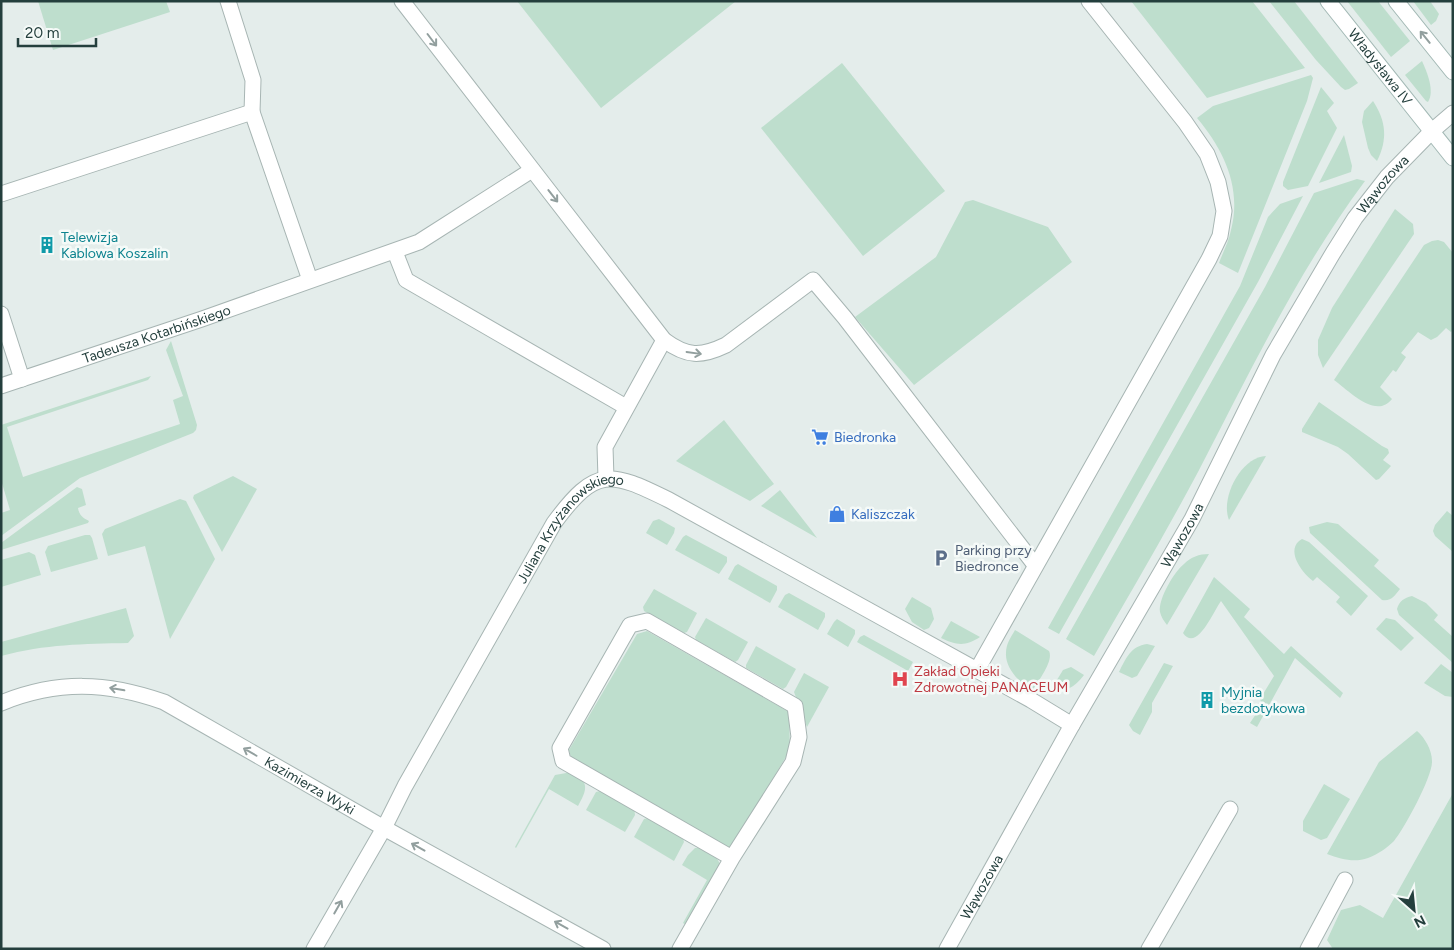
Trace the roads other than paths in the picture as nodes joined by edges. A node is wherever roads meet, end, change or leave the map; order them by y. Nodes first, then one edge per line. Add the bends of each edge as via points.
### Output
1 (228, 1) edge
2 (402, 1) edge
3 (1090, 1) edge
4 (1328, 1) edge
5 (1396, 1) edge
6 (1453, 72) edge
7 (252, 112) junction
8 (1453, 113) edge
9 (1432, 131) junction
10 (1453, 158) edge
11 (532, 170) junction
12 (1, 194) edge
13 (395, 252) junction
14 (310, 280) junction
15 (1, 314) edge
16 (664, 340) junction
17 (22, 379) junction
18 (1, 386) edge
19 (626, 407) junction
20 (606, 478) junction
21 (1036, 565) junction
22 (977, 670) junction
23 (1, 704) edge
24 (1072, 725) junction
25 (1230, 809) dead end
26 (384, 828) junction
27 (732, 858) junction
28 (1345, 880) dead end
29 (314, 949) edge
30 (604, 949) edge
31 (680, 949) edge
32 (947, 949) edge
33 (1149, 949) edge
34 (1308, 949) edge

1 - 7 street via 254,80
2 -> 11 street
3 - 21 street via 1207,154 1218,182 1224,211 1220,236
4 - 9 street, Władysława IV
6 -> 5 street
7 - 12 street
7 - 14 street
8 - 9 street
9 - 10 street, Władysława IV
9 - 24 street, Wąwozowa via 1380,185 1333,253 1273,355 1192,519
11 - 13 street, Tadeusza Kotarbińskiego via 419,242
11 -> 16 street
13 - 14 street, Tadeusza Kotarbińskiego
13 - 19 street via 406,280
14 - 17 street, Tadeusza Kotarbińskiego
15 - 17 street
16 - 19 street
16 -> 21 street via 690,354 711,353 813,280
17 - 18 street, Tadeusza Kotarbińskiego
19 - 20 street via 605,447
20 - 22 street, Juliana Krzyżanowskiego via 624,480 669,500
20 - 26 street, Juliana Krzyżanowskiego via 578,493 554,523
21 - 22 street
22 - 24 street, Juliana Krzyżanowskiego
26 -> 23 street, Kazimierza Wyki via 164,702 140,694 105,686 76,685 50,688
24 - 32 street, Wąwozowa
25 - 33 street
29 -> 26 street, Juliana Krzyżanowskiego
30 -> 26 street, Kazimierza Wyki
27 - 27 street via 793,762 799,737 795,706 647,621 630,625 560,748 563,761
27 - 31 street
28 - 34 street

